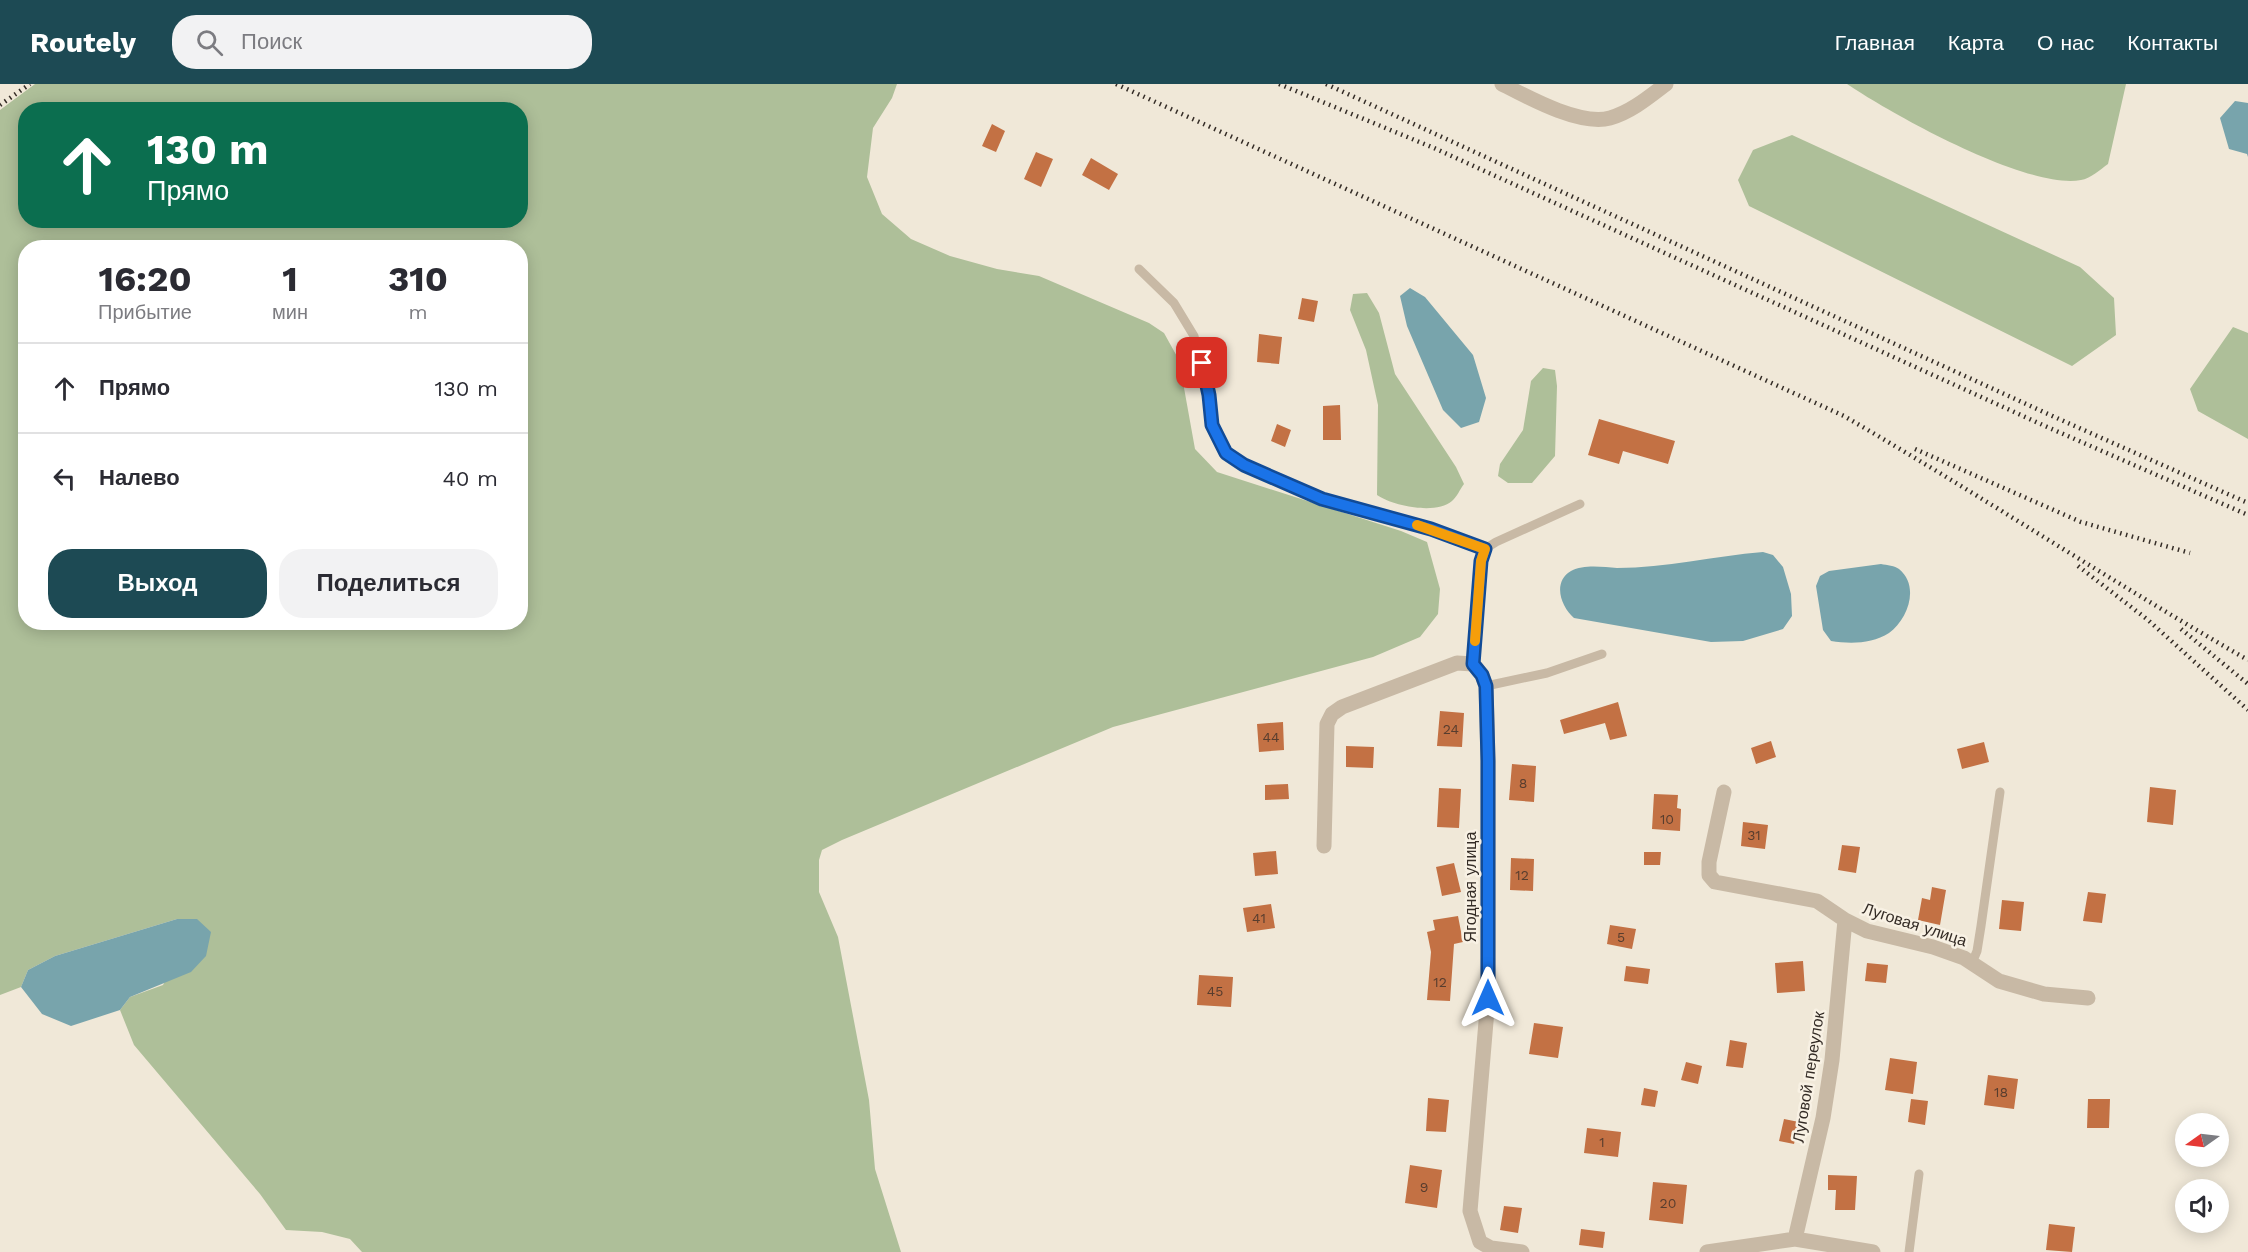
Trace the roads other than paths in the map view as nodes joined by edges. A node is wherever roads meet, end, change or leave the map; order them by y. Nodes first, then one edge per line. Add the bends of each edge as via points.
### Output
1 (1502, 84) edge
2 (1666, 84) edge
3 (1139, 269) dead end
4 (1580, 504) dead end
5 (1485, 549) junction
6 (1602, 654) dead end
7 (1473, 664) junction
8 (1486, 686) junction
9 (1724, 792) dead end
10 (2000, 792) dead end
11 (1324, 846) dead end
12 (1845, 920) junction
13 (1972, 963) junction
14 (2088, 999) dead end
15 (1919, 1173) dead end
16 (1795, 1239) junction
17 (1522, 1252) edge
18 (1707, 1252) edge
19 (1873, 1252) edge
20 (1909, 1252) edge

1 - 2 street via 1565,113 1590,119 1624,112
3 - 5 lane via 1174,303 1194,336 1209,395 1212,425 1226,453 1244,465 1322,499 1431,529
4 - 5 lane
5 - 7 lane
6 - 8 lane
7 - 8 street, Ягодная улица
7 - 11 street via 1457,663 1332,714 1327,724
8 - 17 street, Ягодная улица via 1488,998 1470,1211 1480,1242 1491,1248
9 - 12 street, Луговая улица via 1709,862 1709,875 1715,882 1817,901
10 - 13 lane via 1979,942
12 - 13 street, Луговая улица via 1867,931 1934,947
12 - 16 street, Луговой переулок via 1832,1060
13 - 14 street, Луговая улица via 1999,981 2044,994
15 - 20 lane
16 - 18 street
16 - 19 street

